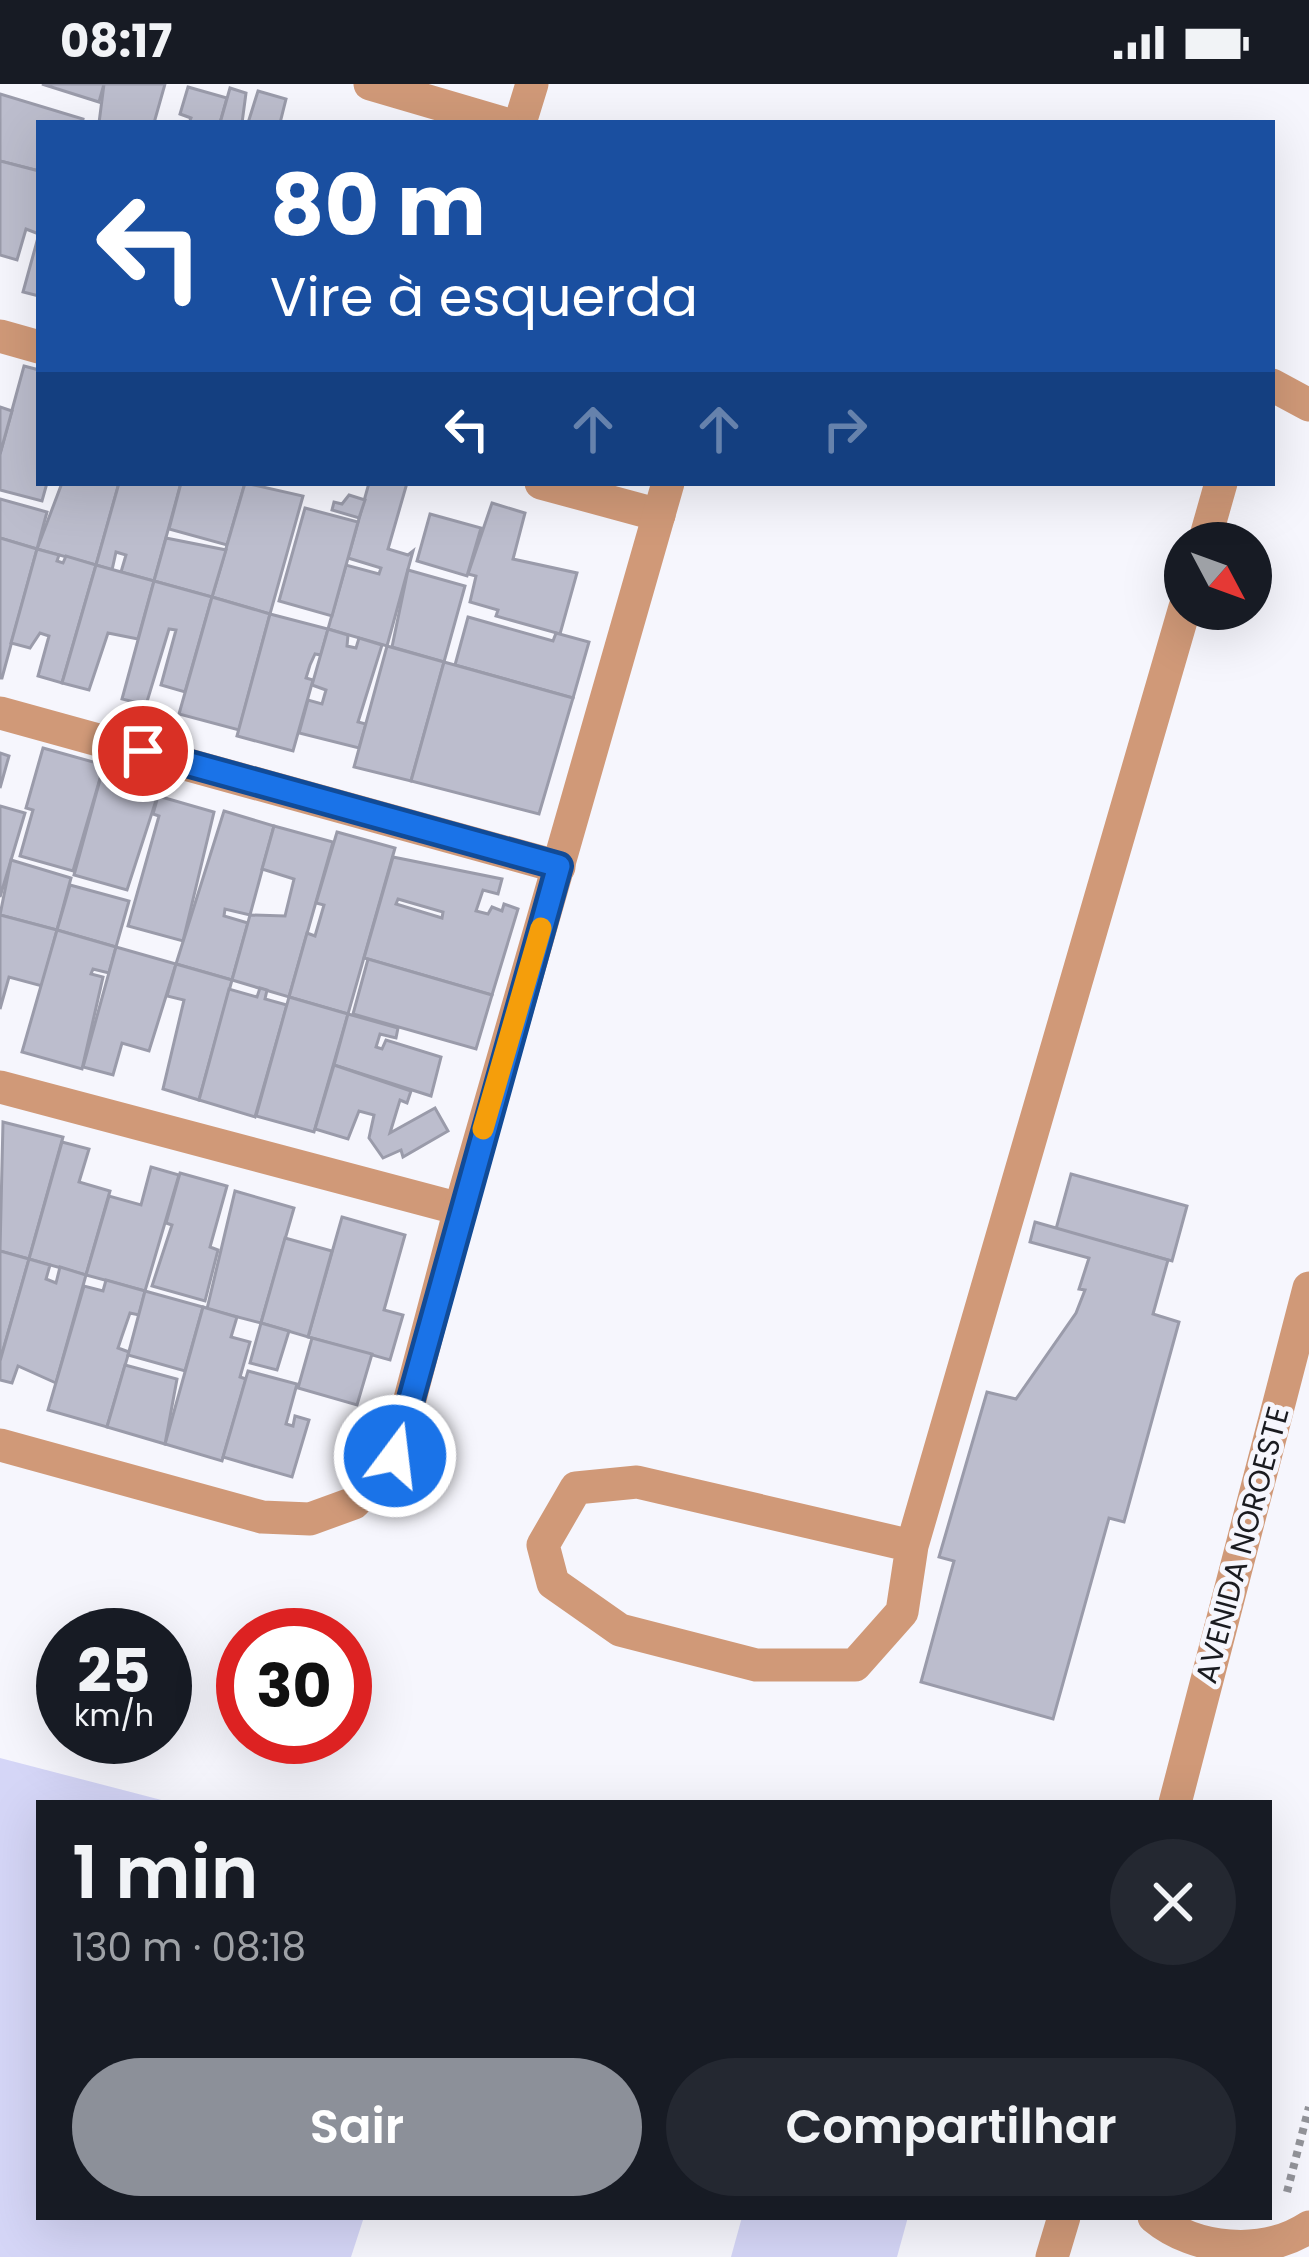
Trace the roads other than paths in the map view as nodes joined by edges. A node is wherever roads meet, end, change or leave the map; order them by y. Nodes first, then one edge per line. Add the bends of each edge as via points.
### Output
1 (370, 84) edge
2 (532, 84) edge
3 (492, 120) edge
4 (521, 120) edge
5 (0, 336) edge
6 (36, 346) edge
7 (1275, 387) edge
8 (1309, 405) edge
9 (565, 486) edge
10 (1220, 486) edge
11 (664, 499) edge
12 (1210, 522) edge
13 (1178, 630) edge
14 (0, 713) edge
15 (559, 866) junction
16 (0, 1087) edge
17 (460, 1209) junction
18 (1309, 1288) edge
19 (0, 1445) edge
20 (913, 1546) junction
21 (1176, 1800) edge
22 (1063, 2220) edge
23 (1160, 2220) edge
24 (1309, 2228) edge
25 (1052, 2257) edge

1 - 3 street
2 - 4 street
5 - 6 street
7 - 8 street
9 - 11 street
10 - 12 street
11 - 15 street
13 - 20 street
14 - 15 street
15 - 17 street
16 - 17 street
17 - 19 street via 395,1456 354,1503 310,1519 262,1517
18 - 21 street, AVENIDA NOROESTE
20 - 20 street via 902,1612 855,1665 756,1665 620,1630 553,1583 543,1545 576,1488 637,1482
22 - 25 street
23 - 24 street via 1202,2242 1274,2244

